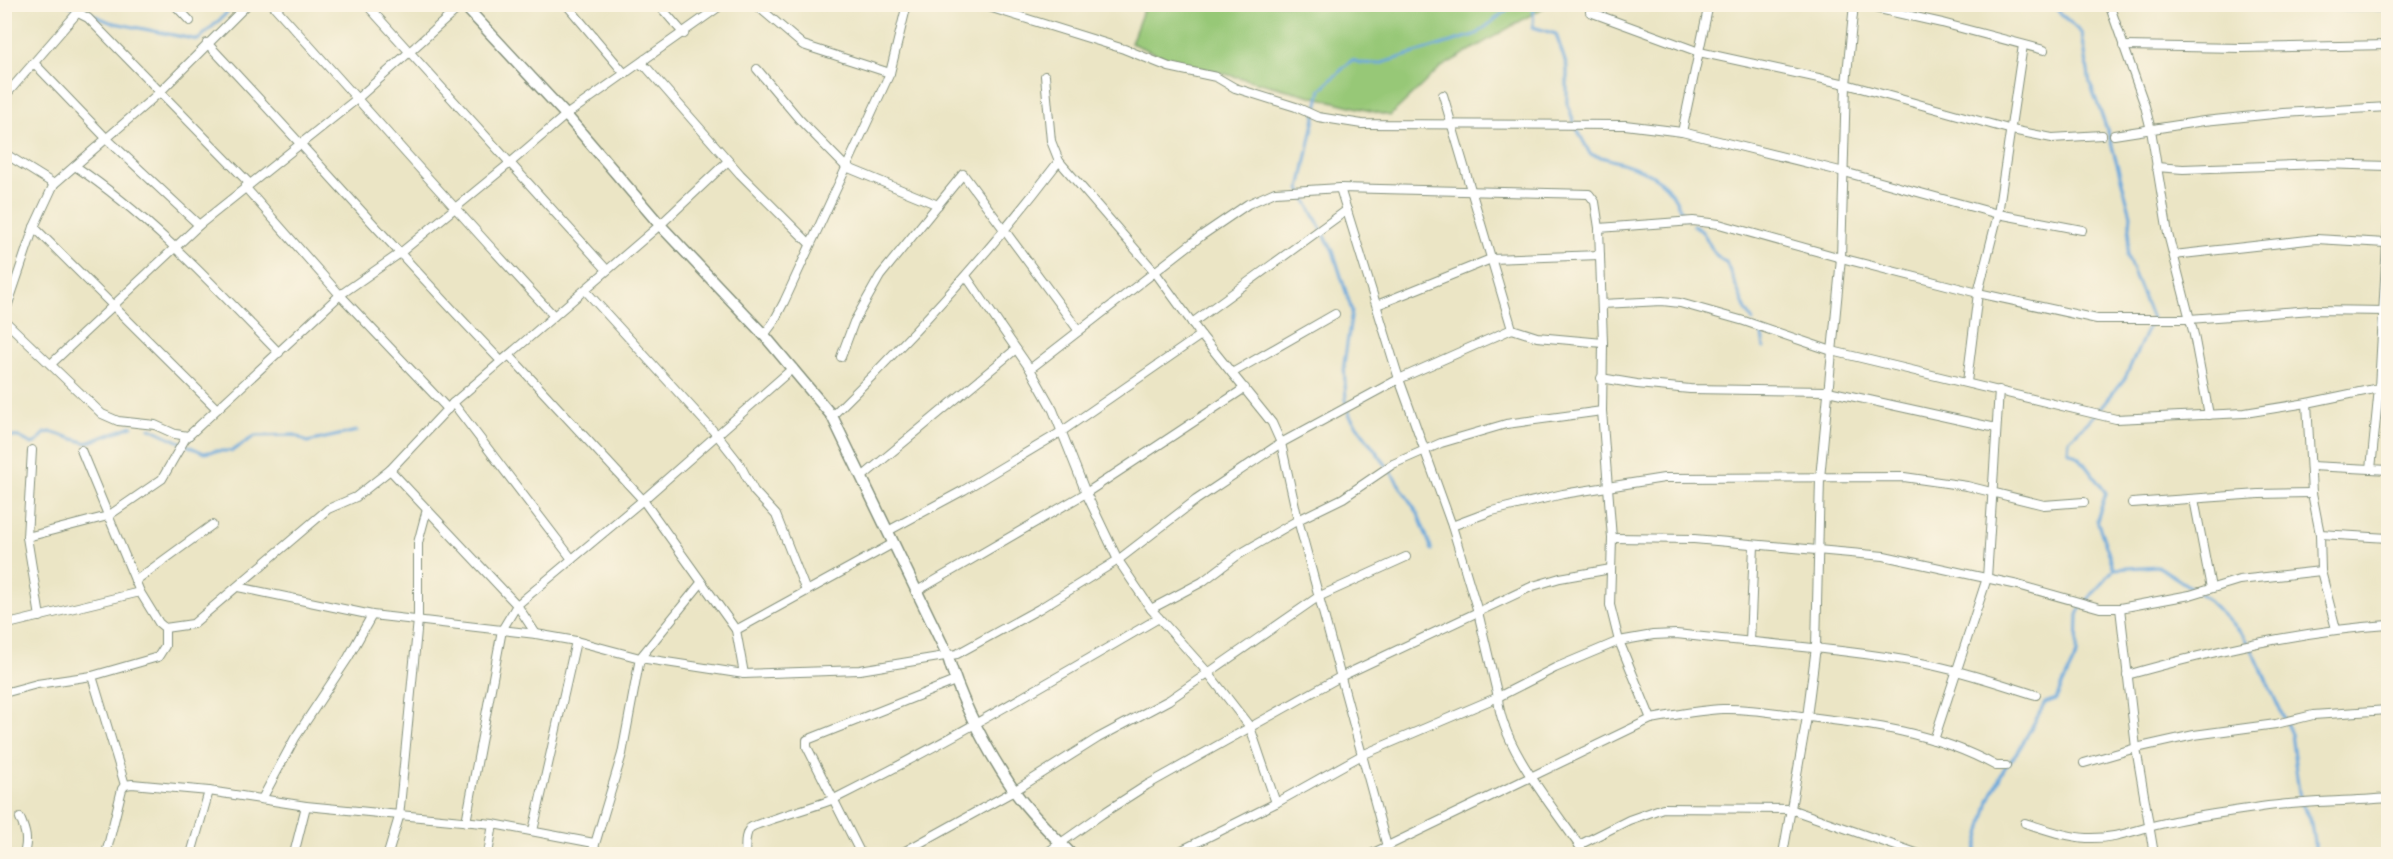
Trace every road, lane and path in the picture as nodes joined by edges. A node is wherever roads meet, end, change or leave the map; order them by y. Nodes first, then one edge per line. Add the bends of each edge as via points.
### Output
1 (174, 4) edge
2 (248, 4) edge
3 (272, 4) edge
4 (366, 4) edge
5 (463, 4) edge
6 (566, 4) edge
7 (658, 4) edge
8 (723, 4) edge
9 (755, 4) edge
10 (907, 4) edge
11 (979, 4) edge
12 (1709, 4) edge
13 (1856, 4) edge
14 (2109, 4) edge
15 (84, 5) edge
16 (1590, 12) dead end
17 (78, 13) junction
18 (190, 21) dead end
19 (684, 34) junction
20 (207, 44) junction
21 (2023, 45) junction
22 (2388, 45) edge
23 (2123, 46) junction
24 (2044, 50) dead end
25 (1698, 52) junction
26 (409, 53) junction
27 (645, 59) junction
28 (34, 63) junction
29 (756, 69) dead end
30 (890, 73) junction
31 (625, 74) junction
32 (1045, 76) dead end
33 (1846, 84) junction
34 (160, 92) junction
35 (1443, 95) dead end
36 (4, 97) edge
37 (358, 98) junction
38 (2388, 107) edge
39 (566, 115) junction
40 (1453, 124) junction
41 (2012, 130) junction
42 (2151, 130) junction
43 (1682, 132) junction
44 (2102, 135) dead end
45 (2114, 135) dead end
46 (107, 139) junction
47 (301, 142) junction
48 (4, 153) edge
49 (728, 161) junction
50 (1059, 161) junction
51 (510, 163) junction
52 (75, 166) junction
53 (2388, 166) edge
54 (846, 167) junction
55 (2156, 167) junction
56 (1844, 172) junction
57 (54, 184) junction
58 (247, 185) junction
59 (1340, 188) junction
60 (1471, 191) junction
61 (938, 205) junction
62 (453, 208) junction
63 (1347, 210) junction
64 (1998, 214) junction
65 (2388, 224) edge
66 (199, 225) junction
67 (660, 225) junction
68 (34, 227) junction
69 (1599, 228) junction
70 (1005, 229) junction
71 (2082, 230) dead end
72 (2386, 243) junction
73 (810, 244) junction
74 (175, 246) junction
75 (399, 254) junction
76 (1600, 255) junction
77 (2174, 255) junction
78 (1841, 258) junction
79 (1491, 259) junction
80 (607, 270) junction
81 (1155, 272) junction
82 (966, 276) junction
83 (585, 290) junction
84 (1978, 293) junction
85 (8, 294) edge
86 (340, 295) junction
87 (113, 304) junction
88 (1602, 304) junction
89 (1377, 305) junction
90 (2386, 310) edge
91 (1335, 314) dead end
92 (4, 316) edge
93 (554, 316) junction
94 (2189, 319) junction
95 (4, 321) edge
96 (1192, 323) junction
97 (1512, 329) junction
98 (1079, 331) junction
99 (764, 335) junction
100 (1200, 335) junction
101 (1603, 343) junction
102 (1016, 349) junction
103 (1832, 351) junction
104 (279, 353) junction
105 (509, 355) junction
106 (841, 357) dead end
107 (501, 361) junction
108 (51, 363) junction
109 (792, 368) junction
110 (1030, 369) junction
111 (1232, 373) junction
112 (1601, 378) junction
113 (1399, 379) junction
114 (1967, 382) junction
115 (1245, 388) junction
116 (2384, 388) edge
117 (1999, 390) junction
118 (1828, 391) junction
119 (2307, 403) junction
120 (450, 406) junction
121 (217, 409) junction
122 (1602, 411) junction
123 (2209, 415) junction
124 (832, 416) junction
125 (1996, 428) junction
126 (1061, 432) junction
127 (717, 435) junction
128 (184, 440) junction
129 (1281, 443) junction
130 (32, 450) dead end
131 (81, 450) dead end
132 (1425, 451) junction
133 (2311, 466) junction
134 (2371, 469) junction
135 (390, 470) junction
136 (2388, 470) edge
137 (862, 477) junction
138 (1820, 477) junction
139 (1607, 486) junction
140 (1993, 491) junction
141 (1086, 493) junction
142 (2312, 494) junction
143 (2194, 499) junction
144 (643, 500) junction
145 (2084, 502) dead end
146 (2132, 503) dead end
147 (427, 509) junction
148 (108, 516) junction
149 (1298, 520) junction
150 (212, 525) dead end
151 (1452, 526) junction
152 (888, 531) junction
153 (2320, 534) junction
154 (27, 537) junction
155 (1612, 538) junction
156 (2388, 538) edge
157 (894, 543) junction
158 (1754, 545) junction
159 (1818, 551) junction
160 (1407, 557) dead end
161 (572, 559) junction
162 (1118, 560) junction
163 (1611, 569) junction
164 (2321, 571) junction
165 (1987, 578) junction
166 (135, 581) junction
167 (701, 583) junction
168 (238, 587) junction
169 (2211, 588) junction
170 (806, 591) junction
171 (917, 591) junction
172 (140, 592) junction
173 (1318, 597) junction
174 (517, 605) junction
175 (2120, 608) junction
176 (1151, 609) junction
177 (1478, 612) junction
178 (372, 615) junction
179 (40, 617) junction
180 (1159, 618) junction
181 (418, 620) junction
182 (4, 625) edge
183 (2388, 625) edge
184 (165, 628) junction
185 (2336, 629) junction
186 (502, 630) junction
187 (736, 630) junction
188 (536, 634) junction
189 (576, 641) junction
190 (1619, 641) junction
191 (1750, 642) junction
192 (1816, 647) junction
193 (947, 654) junction
194 (640, 658) junction
195 (1957, 671) junction
196 (744, 674) junction
197 (1209, 674) junction
198 (2127, 675) junction
199 (92, 676) junction
200 (1340, 677) junction
201 (955, 681) junction
202 (4, 693) edge
203 (2036, 695) dead end
204 (1498, 697) junction
205 (2388, 710) edge
206 (1808, 717) junction
207 (1651, 719) junction
208 (974, 724) junction
209 (1250, 727) junction
210 (1934, 740) junction
211 (2136, 748) junction
212 (1362, 755) junction
213 (2084, 763) dead end
214 (2006, 766) dead end
215 (1530, 776) junction
216 (125, 785) junction
217 (209, 791) junction
218 (1014, 791) junction
219 (2388, 798) edge
220 (262, 799) junction
221 (832, 800) junction
222 (1276, 803) junction
223 (306, 806) junction
224 (1790, 808) junction
225 (399, 817) junction
226 (20, 818) dead end
227 (465, 822) junction
228 (2025, 823) dead end
229 (493, 824) junction
230 (2149, 827) junction
231 (533, 831) junction
232 (1060, 842) junction
233 (594, 843) junction
234 (1579, 845) junction
235 (1388, 851) edge
236 (24, 855) edge
237 (106, 855) edge
238 (191, 855) edge
239 (294, 855) edge
240 (388, 855) edge
241 (488, 855) edge
242 (592, 855) edge
243 (745, 855) edge
244 (861, 855) edge
245 (900, 855) edge
246 (1045, 855) edge
247 (1071, 855) edge
248 (1174, 855) edge
249 (1371, 855) edge
250 (1585, 855) edge
251 (1783, 855) edge
252 (1919, 855) edge
253 (2154, 855) edge

1 - 18 street
2 - 20 street
3 - 37 street
4 - 26 street
5 - 26 street
5 - 39 street
6 - 31 street
7 - 19 street
8 - 19 street
9 - 30 street via 802,45
10 - 30 street
11 - 40 street via 1169,67 1216,77 1235,88 1318,117 1362,124
12 - 25 street
13 - 21 street
13 - 33 street
14 - 23 street
15 - 17 street
16 - 25 street
17 - 28 street
17 - 34 street via 88,18
19 - 27 street
20 - 34 street
20 - 47 street
21 - 24 street
21 - 41 street
22 - 23 street
23 - 42 street
25 - 33 street
25 - 43 street
26 - 37 street
26 - 51 street
27 - 31 street
27 - 49 street via 643,66
28 - 36 street
28 - 46 street
29 - 54 street
30 - 54 street
31 - 39 street
32 - 50 street via 1051,141
33 - 41 street
33 - 56 street
34 - 46 street
34 - 58 street
35 - 40 street
37 - 47 street
37 - 62 street
38 - 42 street via 2283,113
39 - 51 street
39 - 67 street
40 - 43 street via 1626,125
40 - 60 street
41 - 44 street via 2052,138
41 - 64 street
42 - 45 street
42 - 55 street
43 - 56 street
46 - 52 street
46 - 66 street
47 - 58 street
47 - 75 street
48 - 57 street
49 - 67 street
49 - 73 street
50 - 70 street
50 - 81 street
51 - 62 street
51 - 80 street
52 - 57 street
52 - 74 street via 113,192
53 - 55 street
54 - 61 street
54 - 73 street
55 - 77 street
56 - 64 street
56 - 78 street
57 - 68 street
58 - 66 street
58 - 86 street
59 - 60 street
59 - 63 street
59 - 81 street via 1275,192 1248,204
60 - 69 street via 1588,194 1595,202
60 - 79 street
61 - 70 street via 963,174
61 - 106 street via 880,276 854,322
62 - 75 street
62 - 93 street
63 - 89 street
63 - 96 street
64 - 71 street
64 - 84 street
65 - 72 street
66 - 74 street
67 - 80 street
67 - 99 street
68 - 85 street
68 - 87 street
69 - 76 street
69 - 78 street via 1693,221 1719,224
70 - 82 street
70 - 98 street
72 - 77 street via 2307,239
72 - 90 street
73 - 99 street via 779,313
74 - 87 street
74 - 104 street
75 - 86 street
75 - 107 street
76 - 79 street
76 - 88 street
77 - 94 street
78 - 84 street
78 - 103 street
79 - 89 street
79 - 97 street
80 - 83 street
81 - 96 street
81 - 98 street
82 - 102 street
82 - 124 street via 894,356
83 - 93 street
83 - 127 street
84 - 94 street via 2097,319
84 - 114 street
85 - 92 street
86 - 104 street
86 - 120 street
87 - 108 street
87 - 121 street
88 - 101 street
88 - 103 street via 1680,303
89 - 113 street
90 - 94 street via 2312,310
90 - 116 street
91 - 111 street
93 - 105 street
94 - 123 street
95 - 108 street
96 - 100 street
97 - 101 street via 1537,337
97 - 113 street
98 - 110 street
99 - 109 street
100 - 111 street
100 - 126 street
101 - 112 street
102 - 110 street
102 - 137 street
103 - 114 street
103 - 118 street
104 - 121 street
105 - 107 street
105 - 144 street
107 - 120 street
108 - 128 street via 102,414 118,421 155,424
109 - 124 street
109 - 127 street
110 - 126 street
111 - 115 street
112 - 118 street via 1690,389
112 - 122 street
113 - 129 street
113 - 132 street
114 - 117 street
115 - 129 street via 1272,423
115 - 141 street
116 - 119 street
116 - 134 street
117 - 123 street via 2116,419
117 - 125 street
118 - 125 street
118 - 138 street
119 - 123 street
119 - 133 street
120 - 135 street
120 - 161 street
121 - 128 street
122 - 132 street via 1506,424
122 - 139 street
124 - 137 street
125 - 140 street
126 - 141 street
126 - 152 street
127 - 144 street
127 - 170 street via 754,491 776,515
128 - 148 street via 162,479
129 - 149 street
129 - 162 street via 1196,500
130 - 154 street
131 - 148 street
132 - 149 street
132 - 151 street
133 - 134 street
133 - 142 street
134 - 136 street
135 - 147 street
135 - 168 street via 356,497 328,509
137 - 152 street
138 - 139 street via 1664,478
138 - 140 street via 1904,477
138 - 159 street
139 - 151 street via 1492,512
139 - 155 street
140 - 145 street via 2044,505
140 - 165 street
141 - 162 street
141 - 171 street
142 - 143 street
142 - 153 street
143 - 146 street
143 - 169 street
144 - 161 street
144 - 167 street
147 - 174 street
147 - 181 street via 418,543
148 - 154 street
148 - 166 street
149 - 173 street
149 - 176 street
150 - 166 street
151 - 177 street
152 - 157 street
153 - 156 street
153 - 164 street
154 - 179 street
155 - 158 street via 1694,539
155 - 163 street
157 - 170 street
157 - 171 street
158 - 159 street
158 - 191 street
159 - 165 street via 1884,556
159 - 192 street
160 - 173 street
161 - 174 street
162 - 176 street
162 - 193 street via 966,650
163 - 177 street via 1533,586
163 - 190 street via 1611,605
164 - 169 street via 2239,580
164 - 185 street
165 - 175 street via 2083,604
165 - 195 street
166 - 172 street
167 - 187 street
167 - 194 street
168 - 178 street
168 - 184 street via 194,624
169 - 175 street
170 - 187 street
171 - 193 street
172 - 179 street
172 - 184 street
173 - 197 street
173 - 200 street
174 - 186 street
174 - 188 street
175 - 198 street
176 - 180 street
177 - 200 street
177 - 204 street
178 - 181 street
178 - 220 street
179 - 182 street
180 - 197 street
180 - 208 street
181 - 186 street
181 - 225 street
183 - 185 street
184 - 199 street via 165,646 158,657
185 - 198 street via 2243,645
186 - 188 street
186 - 227 street
187 - 196 street
188 - 189 street
189 - 194 street
189 - 231 street
190 - 191 street via 1676,634
190 - 204 street
190 - 207 street
191 - 192 street
192 - 195 street
192 - 206 street
193 - 196 street via 860,670
193 - 201 street
194 - 196 street
194 - 233 street via 621,754
195 - 203 street
195 - 210 street
197 - 209 street
197 - 218 street
198 - 211 street
199 - 202 street
199 - 216 street
200 - 209 street
200 - 212 street
201 - 208 street
201 - 221 street via 807,740
204 - 212 street
204 - 215 street via 1504,725
205 - 211 street via 2294,718
206 - 207 street via 1724,709
206 - 210 street via 1866,723
206 - 224 street
207 - 215 street
208 - 218 street
208 - 221 street via 917,758
209 - 222 street
209 - 232 street via 1147,785
210 - 214 street via 1996,766
211 - 213 street
211 - 230 street
212 - 222 street
212 - 235 street
215 - 234 street
215 - 235 street
216 - 217 street
216 - 237 street
217 - 220 street
217 - 238 street
218 - 232 street
218 - 245 street
219 - 230 street via 2301,802
220 - 223 street
221 - 243 street via 754,825 746,835
221 - 244 street
222 - 248 street
223 - 225 street
223 - 239 street
224 - 234 street via 1663,808
224 - 251 street
224 - 252 street
225 - 227 street
225 - 240 street
226 - 236 street via 26,832
227 - 229 street
228 - 230 street via 2086,838 2130,834
229 - 231 street
229 - 241 street
230 - 253 street
231 - 233 street
232 - 246 street
232 - 247 street
233 - 242 street
234 - 250 street
235 - 249 street

